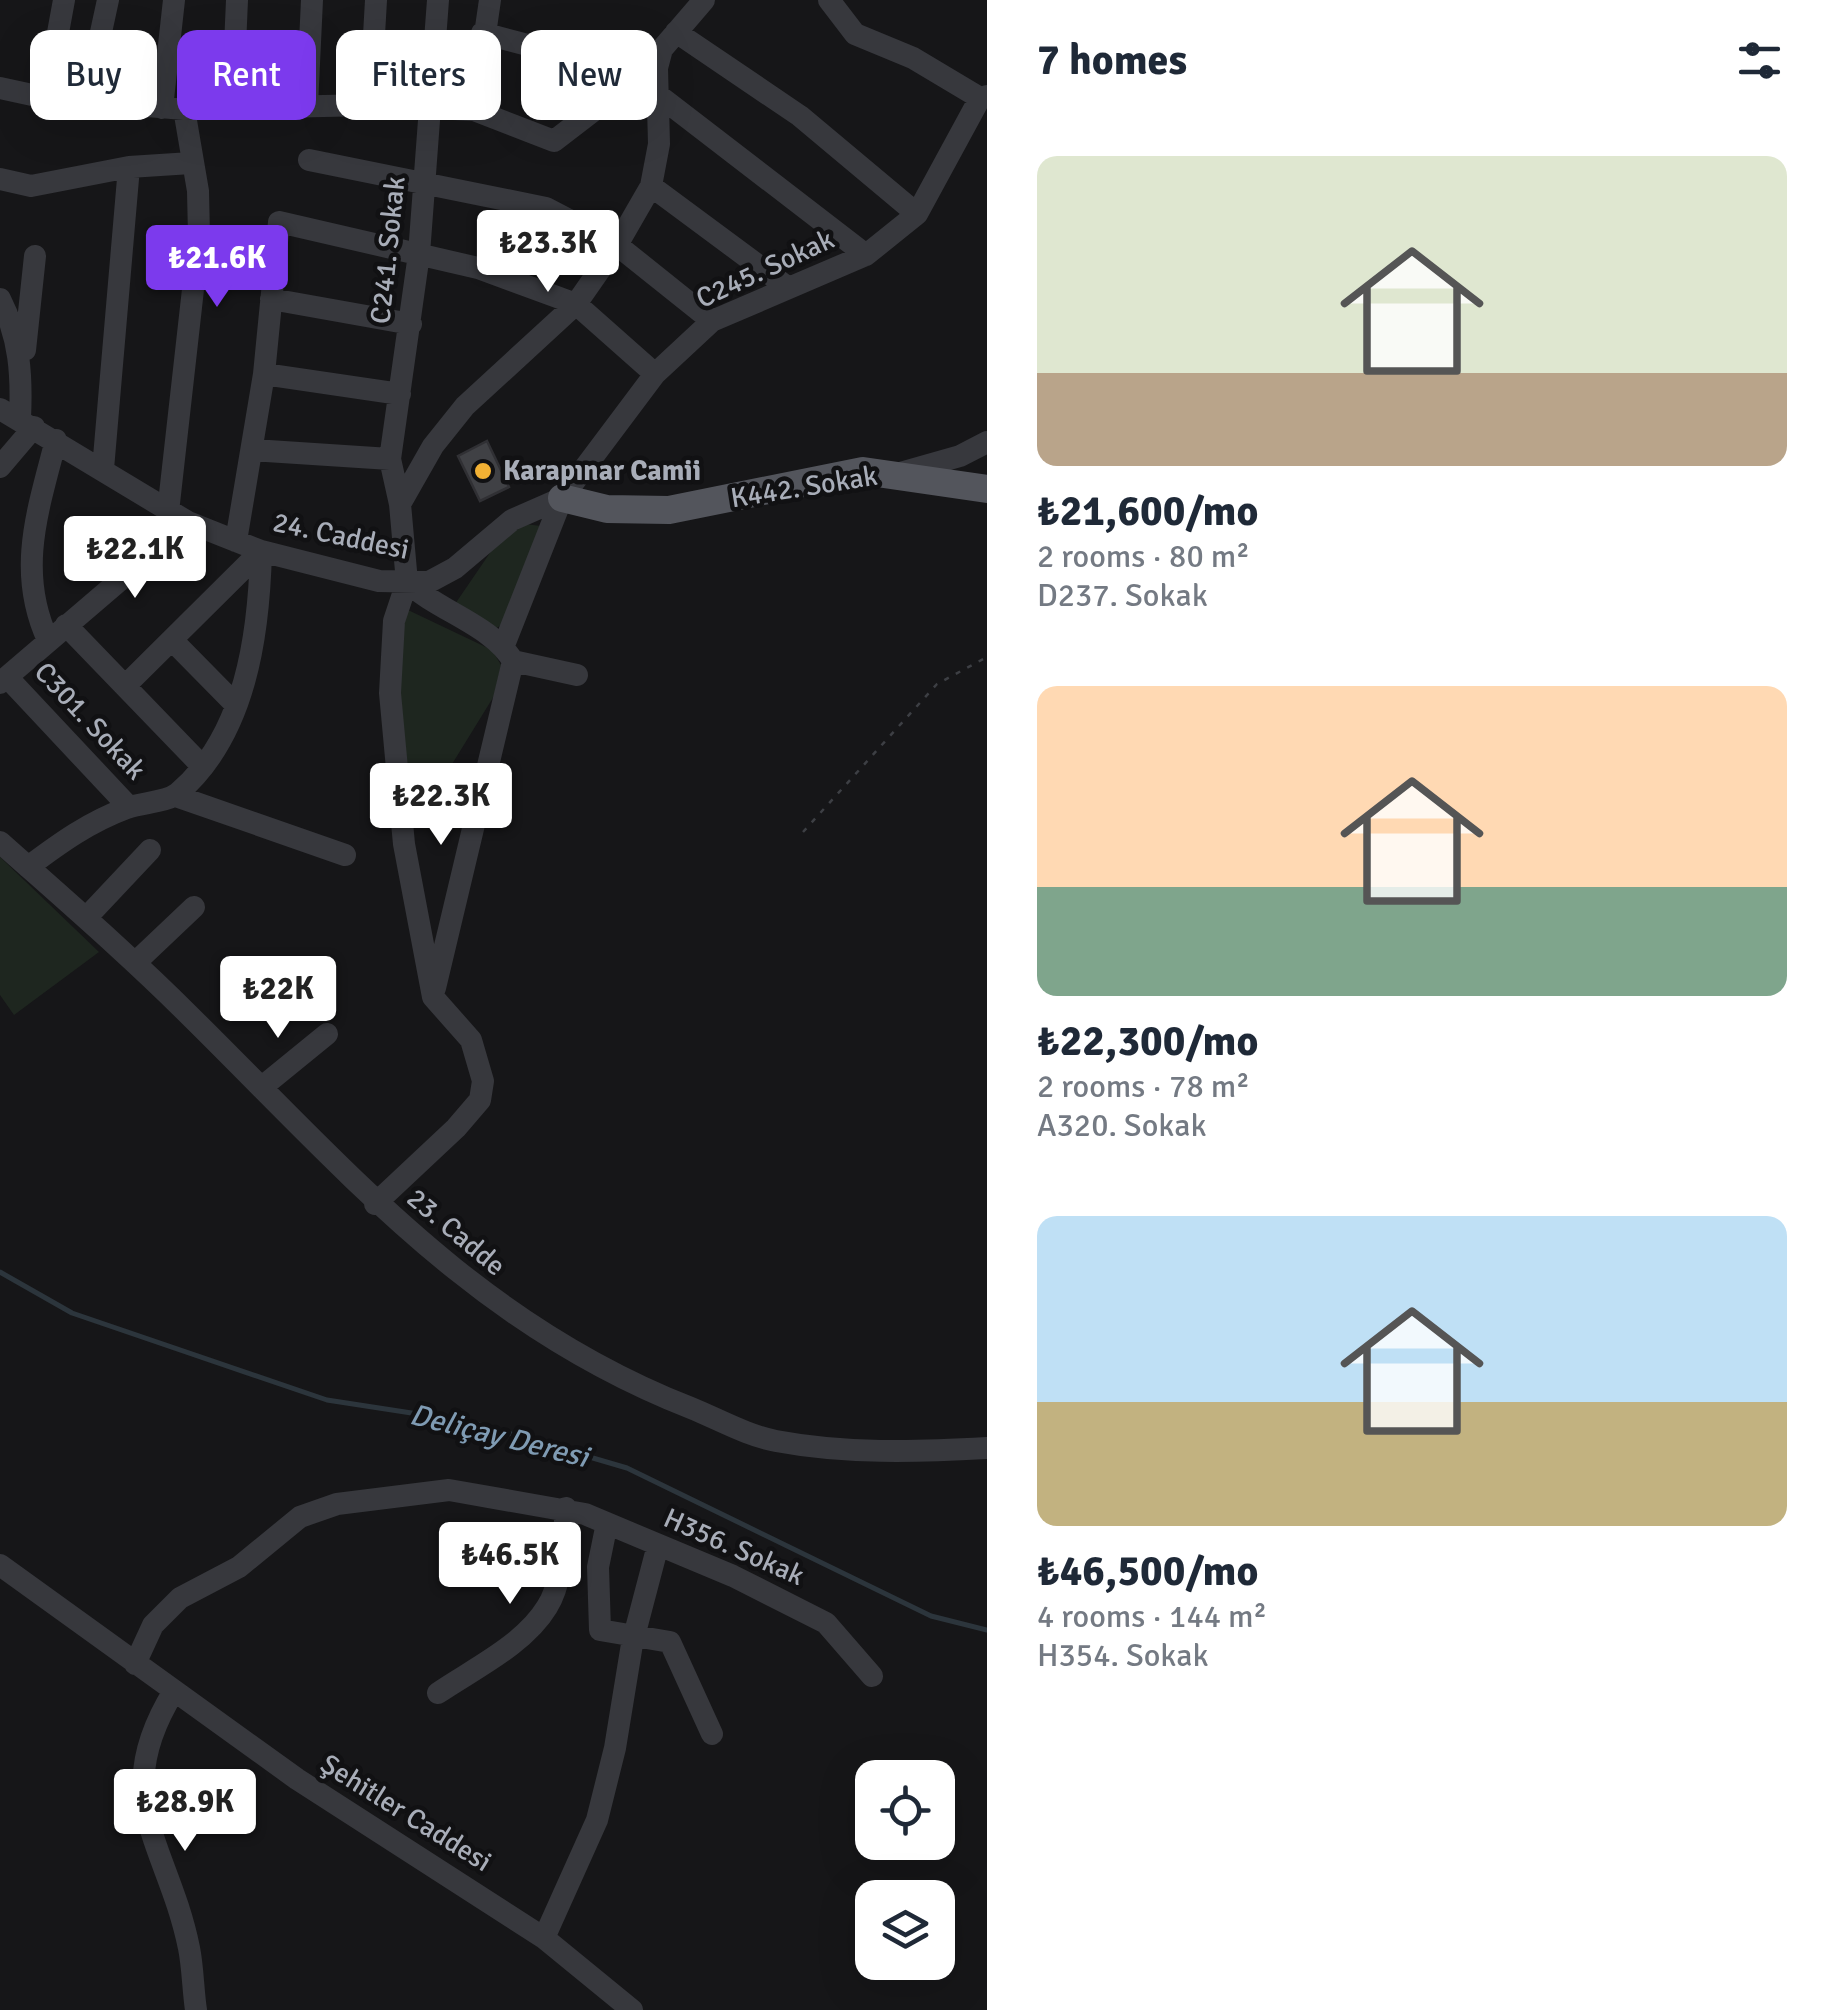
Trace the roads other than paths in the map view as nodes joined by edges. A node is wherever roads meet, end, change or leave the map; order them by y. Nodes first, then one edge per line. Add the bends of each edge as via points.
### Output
1 (64, 0) edge
2 (107, 0) edge
3 (174, 0) edge
4 (237, 0) edge
5 (312, 0) edge
6 (376, 0) edge
7 (438, 0) edge
8 (490, 0) edge
9 (704, 0) edge
10 (829, 0) edge
11 (236, 30) edge
12 (311, 30) edge
13 (374, 30) edge
14 (437, 30) edge
15 (483, 30) edge
16 (676, 32) junction
17 (0, 88) edge
18 (659, 95) junction
19 (983, 97) edge
20 (173, 108) junction
21 (177, 108) edge
22 (432, 120) edge
23 (500, 120) edge
24 (581, 120) edge
25 (309, 160) dead end
26 (191, 163) junction
27 (129, 167) junction
28 (0, 179) edge
29 (426, 183) junction
30 (651, 186) junction
31 (917, 214) junction
32 (617, 245) junction
33 (419, 254) junction
34 (866, 255) junction
35 (35, 256) dead end
36 (786, 286) junction
37 (0, 299) edge
38 (271, 299) junction
39 (576, 304) junction
40 (712, 322) junction
41 (411, 324) junction
42 (23, 374) junction
43 (264, 374) junction
44 (655, 374) junction
45 (400, 394) junction
46 (18, 418) edge
47 (56, 440) junction
48 (987, 442) edge
49 (252, 450) junction
50 (390, 459) junction
51 (0, 467) edge
52 (103, 469) junction
53 (900, 473) junction
54 (987, 489) edge
55 (562, 498) junction
56 (400, 504) junction
57 (178, 517) junction
58 (236, 541) junction
59 (260, 551) junction
60 (407, 582) junction
61 (57, 633) junction
62 (172, 640) junction
63 (509, 653) junction
64 (577, 675) dead end
65 (3, 680) edge
66 (125, 686) junction
67 (235, 704) junction
68 (201, 765) junction
69 (176, 796) junction
70 (128, 807) junction
71 (0, 842) edge
72 (150, 850) dead end
73 (345, 855) dead end
74 (28, 868) junction
75 (194, 908) dead end
76 (86, 918) junction
77 (136, 962) junction
78 (434, 997) junction
79 (327, 1034) dead end
80 (262, 1088) junction
81 (375, 1204) junction
82 (987, 1448) edge
83 (566, 1508) junction
84 (607, 1524) junction
85 (658, 1545) junction
86 (0, 1564) edge
87 (634, 1634) junction
88 (135, 1664) junction
89 (872, 1676) dead end
90 (174, 1691) junction
91 (438, 1694) dead end
92 (712, 1734) dead end
93 (544, 1938) junction
94 (196, 2010) edge
95 (632, 2010) edge

1 - 17 street via 46,98
2 - 20 street via 86,102
3 - 20 street
4 - 11 street
5 - 12 street
6 - 13 street
7 - 14 street, C241. Sokak
8 - 15 street
9 - 16 street
10 - 19 street via 855,34
16 - 18 street via 662,49
16 - 31 street via 800,116
18 - 30 street
18 - 34 street
19 - 31 street, C245. Sokak
20 - 21 street
20 - 26 street
22 - 29 street, C241. Sokak
23 - 24 street via 554,141
25 - 29 street
26 - 27 street
26 - 57 street via 199,236
27 - 28 street via 31,186
27 - 52 street
29 - 32 street via 546,208
29 - 33 street, C241. Sokak
30 - 32 street
30 - 36 street
31 - 34 street, C245. Sokak
32 - 39 street
32 - 40 street
33 - 38 street via 280,222
33 - 39 street
33 - 41 street, C241. Sokak
34 - 36 street, C245. Sokak
35 - 42 street
36 - 40 street, C245. Sokak
37 - 42 street
38 - 41 street
38 - 43 street
39 - 44 street
39 - 56 street via 464,406
40 - 44 street, C245. Sokak
41 - 45 street, C241. Sokak
42 - 46 street
43 - 45 street
43 - 49 street
44 - 55 street, C245. Sokak
45 - 50 street, C241. Sokak
46 - 47 street, 24. Caddesi
46 - 51 street
47 - 52 street, 24. Caddesi
47 - 61 street via 30,545 30,580
48 - 53 street
49 - 50 street
49 - 58 street
50 - 56 street, C241. Sokak
52 - 57 street, 24. Caddesi
53 - 54 main road, K442. Sokak
53 - 55 main road, K442. Sokak via 863,471 669,510 607,510
55 - 60 street, 24. Caddesi via 512,520 455,568 429,582
55 - 63 street
56 - 60 street, C241. Sokak
57 - 58 street, 24. Caddesi
57 - 61 street
58 - 59 street, 24. Caddesi
59 - 60 street, 24. Caddesi
59 - 62 street
59 - 67 street via 253,658
60 - 63 street
60 - 78 street via 394,620 390,693 404,844
61 - 65 street
61 - 66 street
62 - 66 street
62 - 67 street
63 - 64 street
63 - 78 street
65 - 70 street, C301. Sokak
66 - 68 street
67 - 68 street
68 - 69 street
69 - 70 street
69 - 73 street
70 - 74 street via 76,830
71 - 74 street, 23. Cadde
72 - 76 street
74 - 76 street, 23. Cadde
75 - 77 street
76 - 77 street, 23. Cadde
77 - 80 street, 23. Cadde
78 - 81 street via 471,1040 483,1080 480,1100
79 - 80 street
80 - 81 street, 23. Cadde
81 - 82 street, 23. Cadde via 500,1307 644,1390 774,1441 907,1453
83 - 84 street, H356. Sokak
83 - 88 street, H356. Sokak via 449,1490 337,1504 300,1517 239,1567 180,1598 153,1625
83 - 91 street via 561,1561 546,1609 502,1651
84 - 85 street, H356. Sokak
84 - 87 street via 598,1566 600,1630
85 - 87 street
85 - 89 street, H356. Sokak via 826,1623
86 - 88 street, Şehitler Caddesi
87 - 92 street via 676,1648
87 - 93 street via 597,1820
88 - 90 street, Şehitler Caddesi
90 - 93 street, Şehitler Caddesi via 297,1780
90 - 94 street via 150,1740 144,1797 146,1824 189,1949
93 - 95 street, Şehitler Caddesi

